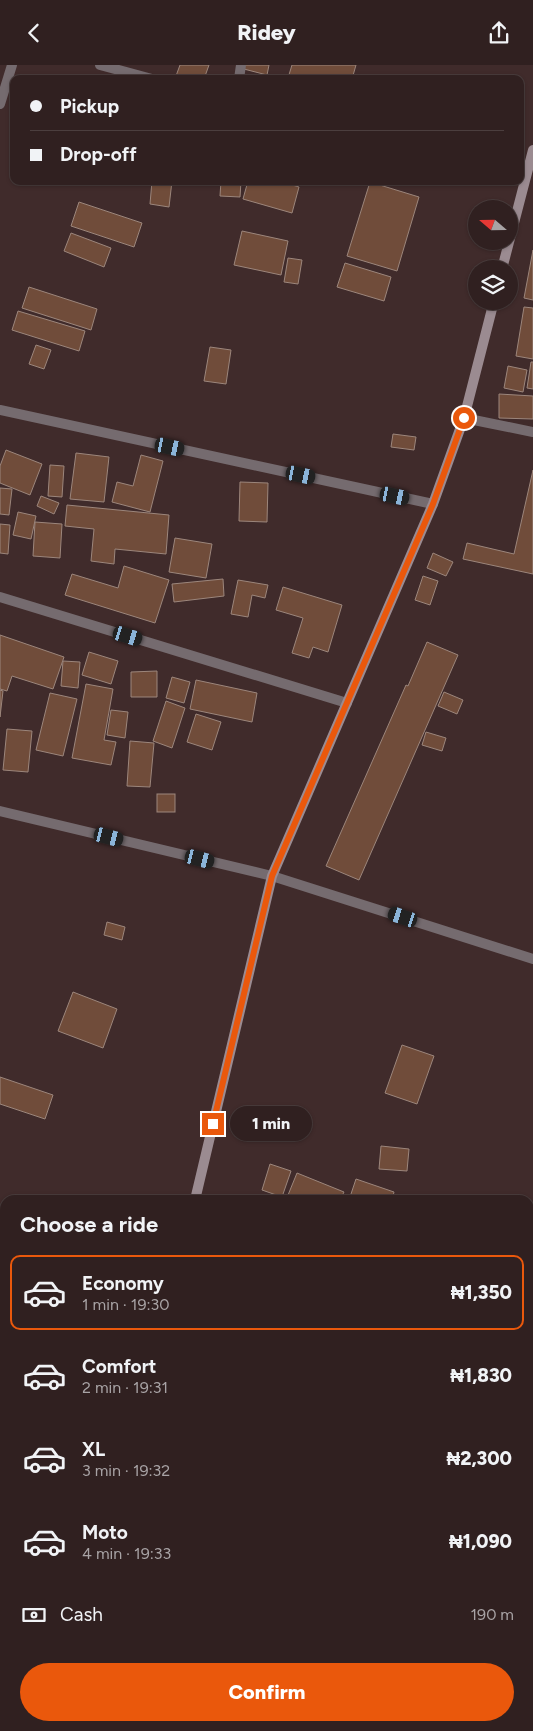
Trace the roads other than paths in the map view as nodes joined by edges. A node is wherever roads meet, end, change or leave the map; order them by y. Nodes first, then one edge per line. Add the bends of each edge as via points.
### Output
1 (12, 65) edge
2 (100, 65) edge
3 (137, 75) edge
4 (0, 104) edge
5 (533, 150) edge
6 (524, 172) edge
7 (521, 185) edge
8 (504, 260) edge
9 (492, 310) edge
10 (0, 410) edge
11 (464, 418) junction
12 (533, 432) edge
13 (433, 504) junction
14 (0, 597) edge
15 (347, 703) junction
16 (0, 811) edge
17 (272, 876) junction
18 (533, 959) edge
19 (196, 1195) edge

1 - 4 street
2 - 3 street
5 - 6 street
7 - 8 street
9 - 11 street
10 - 13 street
11 - 12 street
11 - 13 street
13 - 15 street
14 - 15 street
15 - 17 street
16 - 17 street
17 - 18 street
17 - 19 street

